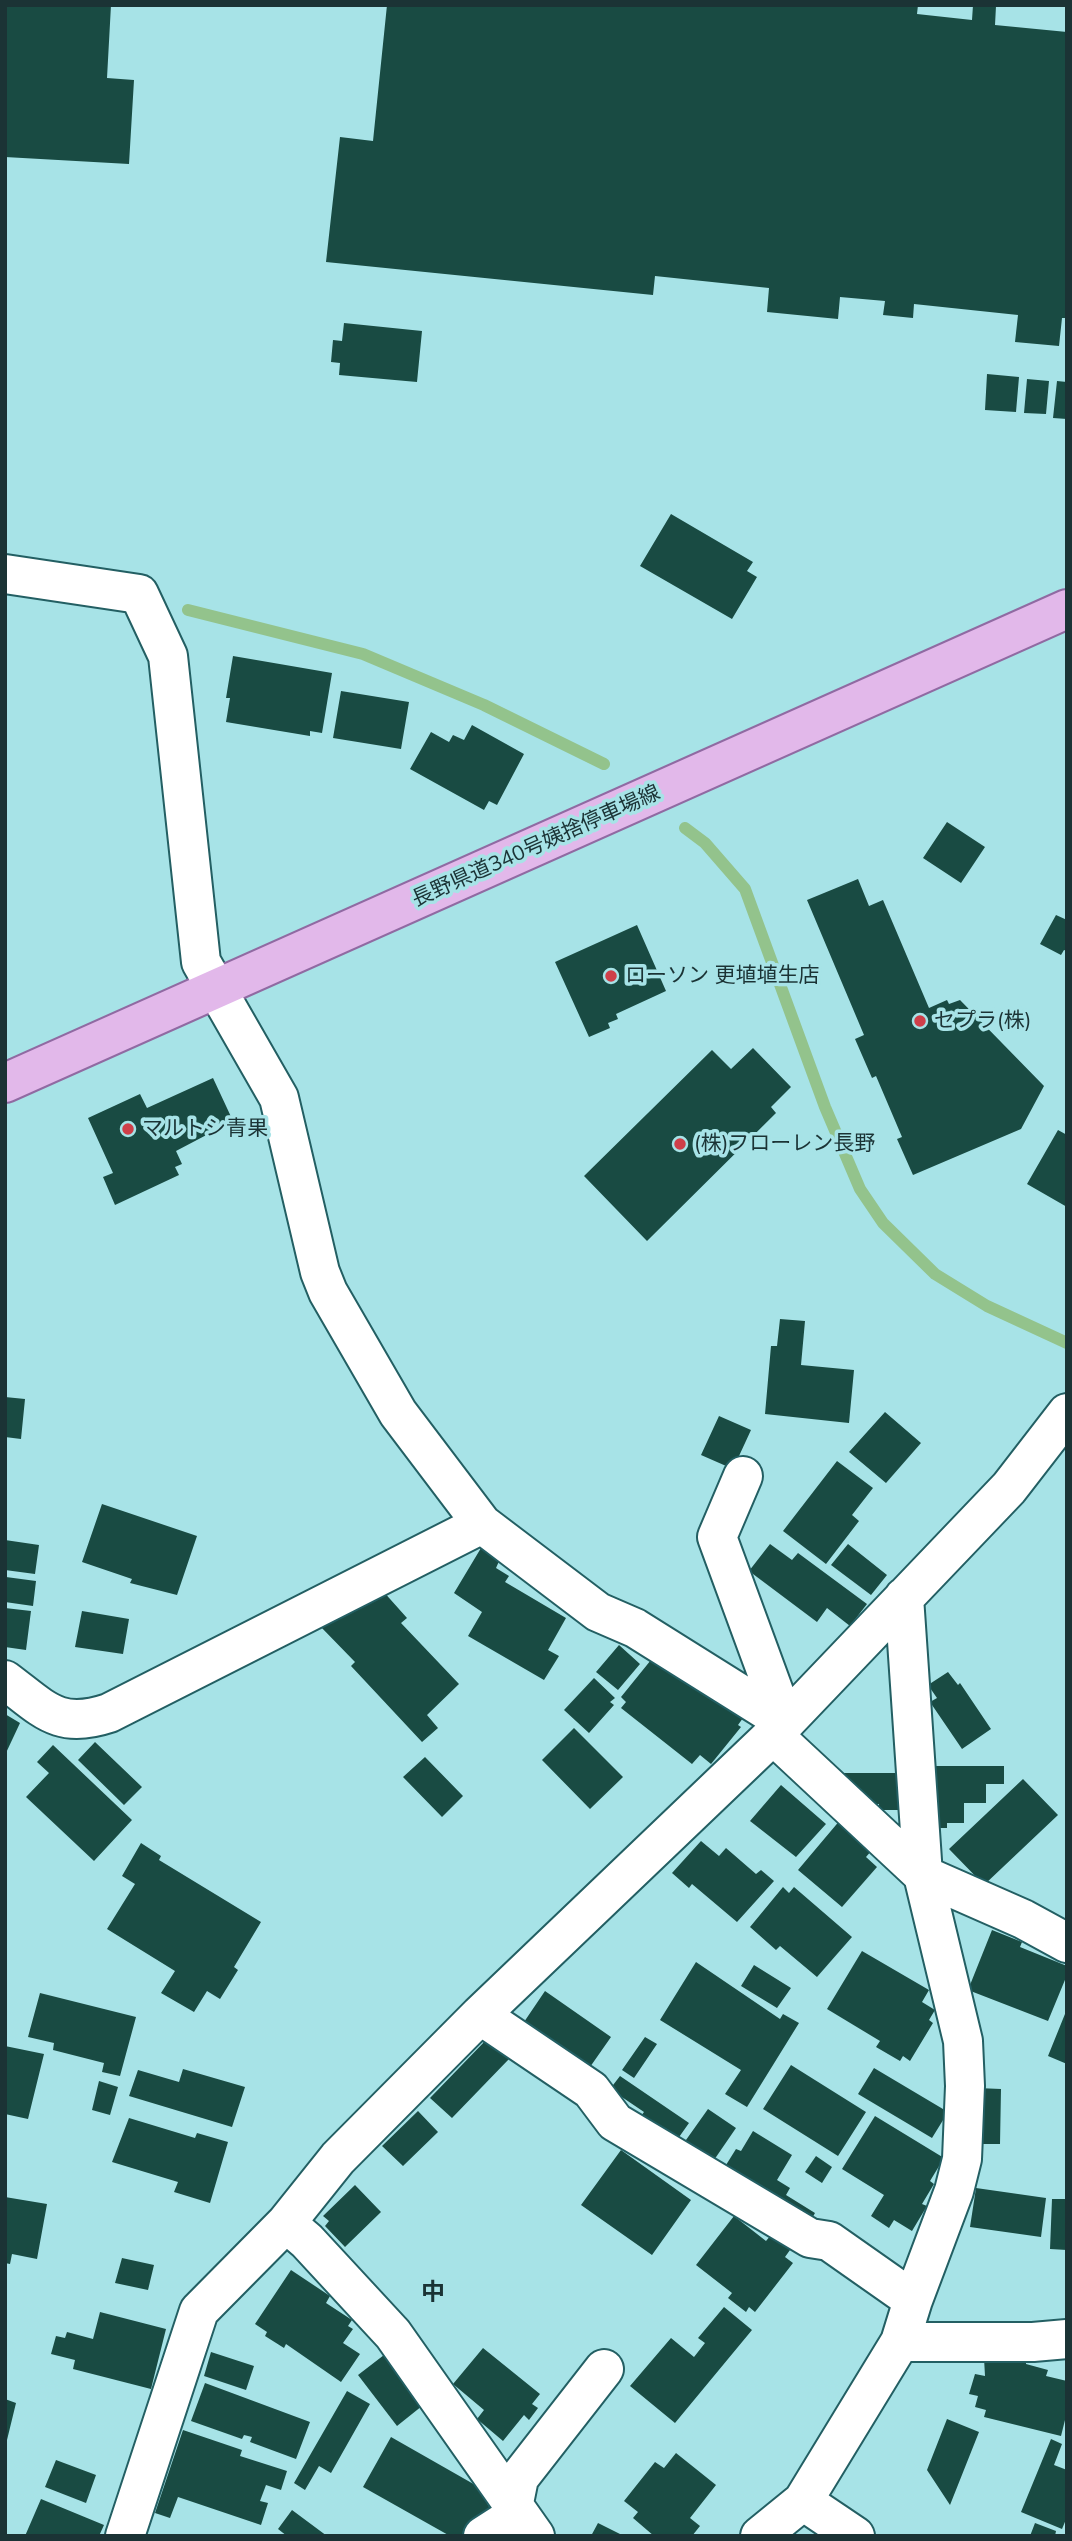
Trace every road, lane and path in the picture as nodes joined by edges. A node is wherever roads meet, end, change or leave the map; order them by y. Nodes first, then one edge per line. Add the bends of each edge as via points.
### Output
1 (5, 574) edge
2 (1067, 609) edge
3 (216, 989) junction
4 (5, 1083) edge
5 (1067, 1413) edge
6 (743, 1476) dead end
7 (482, 1524) junction
8 (904, 1597) junction
9 (5, 1680) edge
10 (779, 1728) junction
11 (923, 1875) junction
12 (1067, 1943) edge
13 (480, 2015) junction
14 (286, 2223) junction
15 (913, 2300) junction
16 (1067, 2339) edge
17 (900, 2342) junction
18 (604, 2369) dead end
19 (803, 2501) junction
20 (525, 2523) edge
21 (125, 2536) edge
22 (482, 2536) edge
23 (760, 2536) edge
24 (855, 2536) edge

1 - 3 street via 139,594 168,656 201,962
2 - 3 main road, 長野県道340号姨捨停車場線
3 - 4 main road, 長野県道340号姨捨停車場線
3 - 7 street via 279,1098 328,1292 398,1413
5 - 8 street via 1009,1488
6 - 10 street via 717,1537
7 - 9 street via 86,1721 55,1718
7 - 10 street via 598,1612 635,1628
8 - 10 street
8 - 11 street
10 - 11 street
10 - 13 street
11 - 12 street
11 - 15 street via 963,2041 965,2086 961,2159 954,2191
13 - 14 street via 338,2158
13 - 15 street via 591,2090 615,2122 810,2238 829,2241
14 - 20 street via 393,2334
14 - 21 street via 199,2312
15 - 17 street
16 - 17 street
17 - 19 street
18 - 20 street via 519,2478
19 - 23 street
19 - 24 street
20 - 22 street via 511,2518

